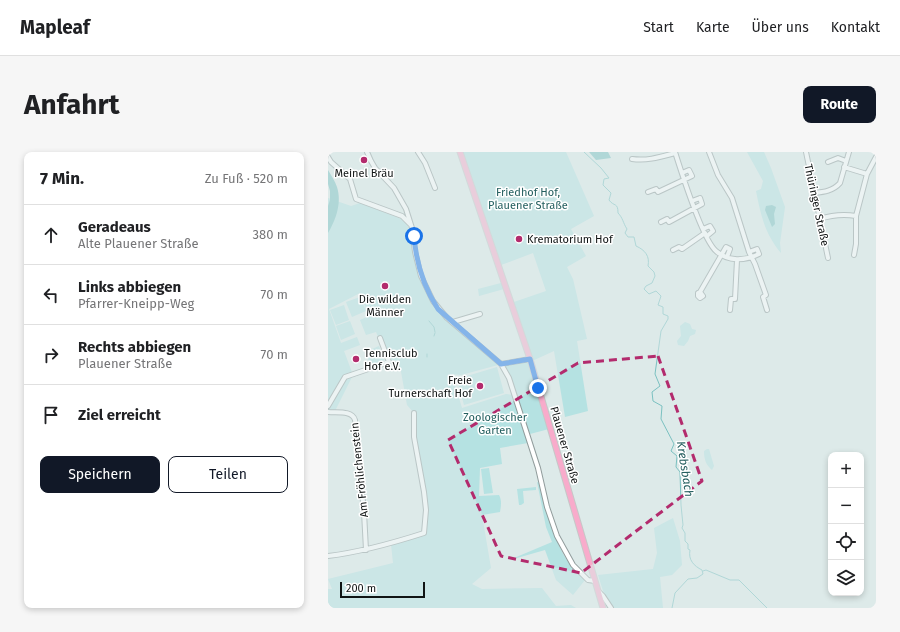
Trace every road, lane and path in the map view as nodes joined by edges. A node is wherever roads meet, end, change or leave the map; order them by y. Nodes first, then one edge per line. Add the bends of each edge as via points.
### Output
1 (367, 152) edge
2 (418, 152) edge
3 (460, 152) edge
4 (675, 152) edge
5 (709, 152) edge
6 (806, 152) edge
7 (849, 152) edge
8 (328, 157) edge
9 (876, 157) edge
10 (632, 159) dead end
11 (846, 161) junction
12 (828, 162) dead end
13 (844, 167) junction
14 (682, 173) junction
15 (867, 174) junction
16 (684, 179) junction
17 (435, 188) dead end
18 (648, 192) dead end
19 (814, 193) junction
20 (692, 201) junction
21 (695, 208) junction
22 (856, 216) junction
23 (820, 219) junction
24 (661, 222) dead end
25 (412, 228) junction
26 (705, 233) junction
27 (673, 250) dead end
28 (749, 252) junction
29 (722, 255) junction
30 (854, 256) dead end
31 (727, 257) junction
32 (752, 258) junction
33 (828, 258) dead end
34 (737, 260) junction
35 (700, 292) dead end
36 (730, 310) dead end
37 (767, 310) dead end
38 (480, 314) dead end
39 (453, 322) junction
40 (380, 338) dead end
41 (530, 359) junction
42 (501, 364) junction
43 (328, 406) edge
44 (328, 412) edge
45 (414, 413) dead end
46 (366, 550) junction
47 (328, 556) edge
48 (595, 582) junction
49 (598, 592) junction
50 (603, 608) edge
51 (611, 608) edge

1 - 25 street via 375,168 399,196
2 - 17 street
3 - 41 main road, Plauener Straße
4 - 10 street via 651,159
4 - 14 street
5 - 28 street via 718,175 732,198
6 - 19 street, Thüringer Straße
7 - 11 street
8 - 25 street via 350,179 356,198 402,216
9 - 15 street
11 - 12 street via 838,158
11 - 13 street
13 - 15 street
13 - 19 street via 840,183 836,187
14 - 16 street
14 - 16 street via 690,170 692,176
15 - 22 street
16 - 18 street via 658,192 656,189
16 - 20 street
19 - 23 street, Thüringer Straße
20 - 21 street
20 - 21 street via 700,198 702,204
21 - 24 street via 668,222 667,219
21 - 26 street
22 - 23 street via 841,214
22 - 30 street
23 - 33 street, Thüringer Straße
25 - 39 street via 421,276 438,309
26 - 27 street via 682,248
26 - 29 street via 712,248
28 - 32 street
28 - 32 street via 757,249 759,254
29 - 31 street
29 - 31 street via 726,247 730,249
29 - 35 street
31 - 34 street
32 - 34 street
32 - 37 street via 766,295 763,297
34 - 36 street via 734,299 731,299
38 - 39 street
39 - 42 street
40 - 43 street via 389,362 345,377
41 - 42 street
41 - 48 main road, Plauener Straße
42 - 48 street via 509,378 533,450 557,536 573,565 588,580
44 - 46 street, Am Fröhlichenstein via 351,414 355,420
45 - 46 street via 414,437 426,510 424,533
46 - 47 street
48 - 49 main road, Plauener Straße
49 - 50 main road, Plauener Straße
49 - 51 street

